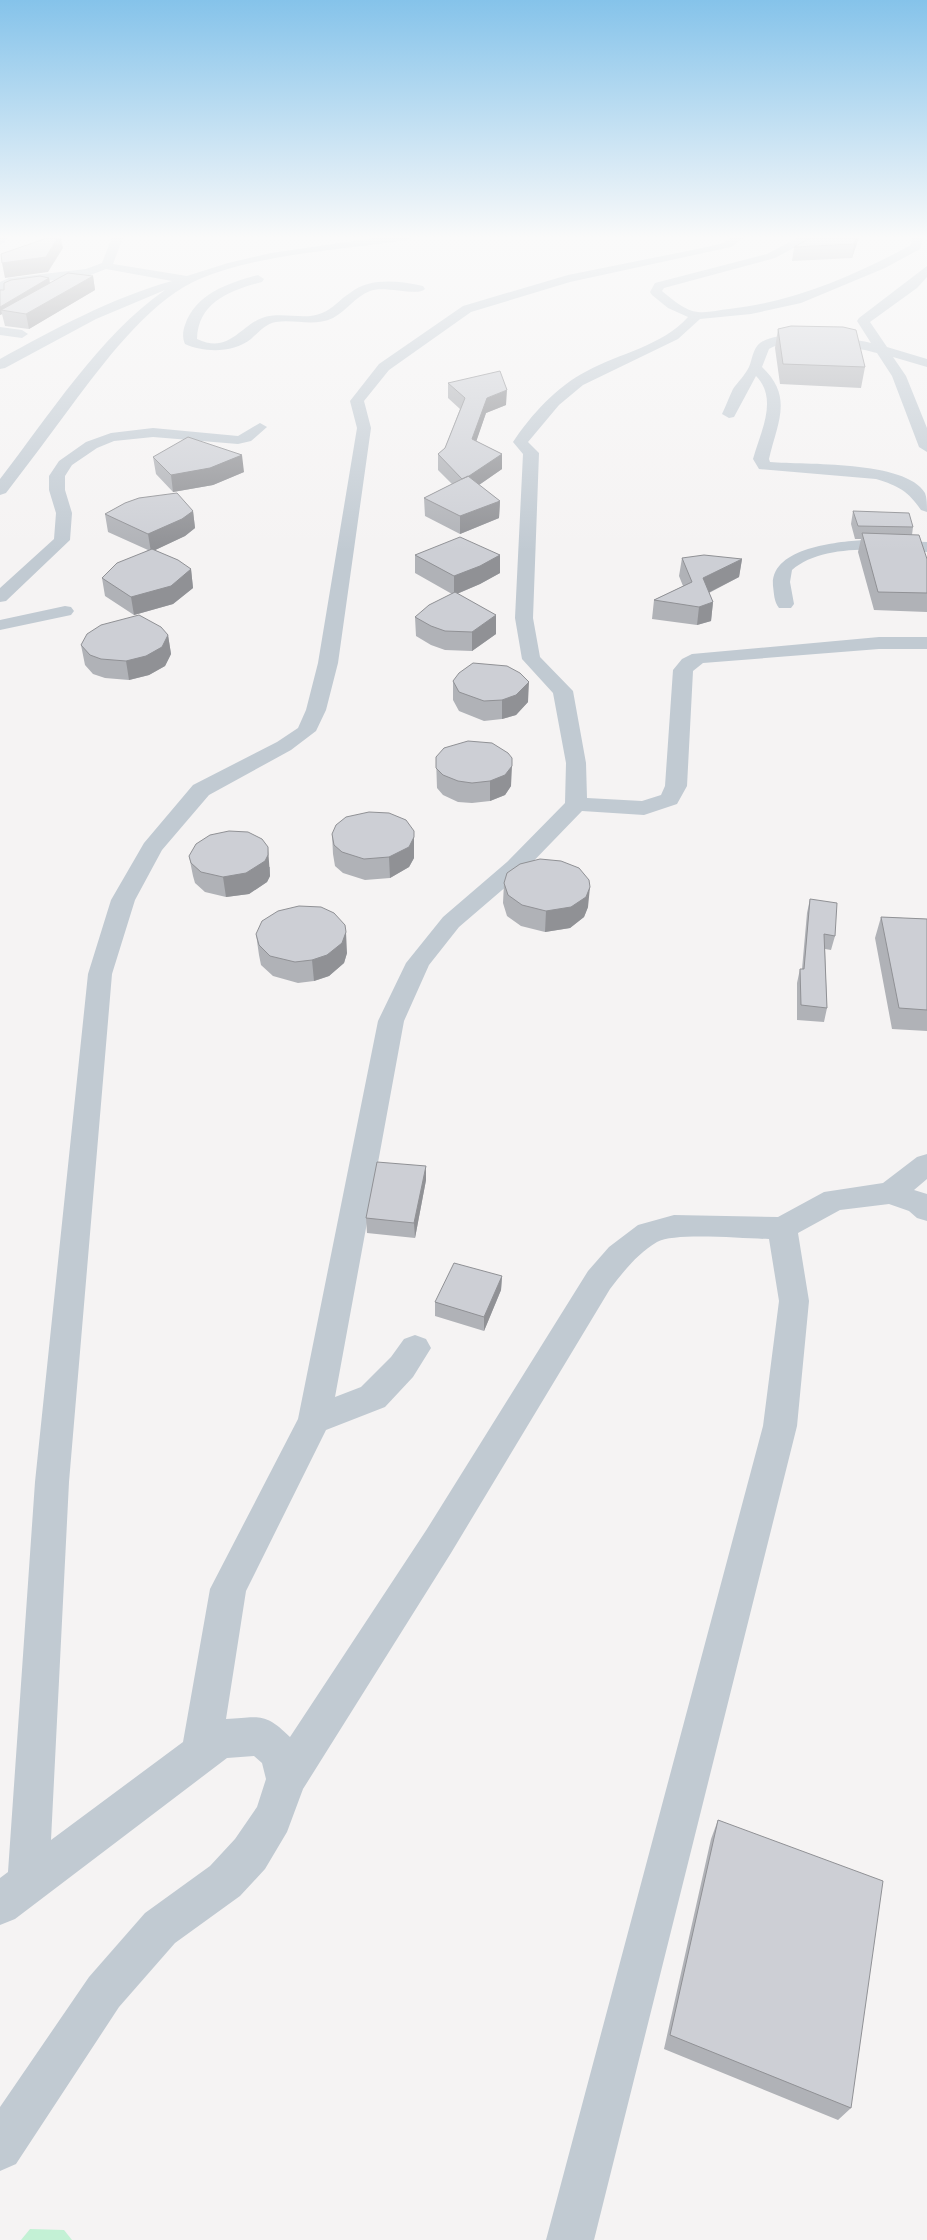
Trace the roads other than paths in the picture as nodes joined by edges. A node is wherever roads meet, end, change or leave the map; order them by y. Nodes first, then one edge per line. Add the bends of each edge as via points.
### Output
1 (43, 342) edge
2 (115, 342) edge
3 (191, 342) edge
4 (234, 342) edge
5 (420, 342) edge
6 (662, 342) edge
7 (774, 342) joint
8 (789, 342) edge
9 (845, 342) edge
10 (875, 342) edge
11 (883, 351) junction
12 (927, 363) edge
13 (0, 365) edge
14 (755, 368) junction
15 (729, 414) dead end
16 (260, 427) dead end
17 (927, 447) edge
18 (0, 490) edge
19 (927, 507) edge
20 (927, 547) edge
21 (0, 597) edge
22 (785, 604) dead end
23 (65, 611) dead end
24 (0, 625) edge
25 (927, 644) edge
26 (576, 804) junction
27 (927, 1164) edge
28 (890, 1193) junction
29 (927, 1210) edge
30 (782, 1228) junction
31 (415, 1348) dead end
32 (314, 1420) junction
33 (201, 1752) junction
34 (286, 1779) junction
35 (28, 1883) junction
36 (0, 1904) edge
37 (0, 2148) edge
38 (570, 2240) edge

1 - 13 lane
2 - 18 lane
3 - 4 lane via 197,345 224,346
5 - 35 lane via 384,367 357,401 364,428 328,663 316,710 306,731 202,790 152,848 122,900 100,974 52,1482
6 - 26 lane via 579,382 533,425 520,442 531,453 524,618 532,659 563,691 576,763
7 - 8 lane
7 - 14 lane via 763,347
9 - 11 lane
10 - 11 lane
11 - 12 lane
11 - 17 lane via 899,376
14 - 15 lane
14 - 19 lane via 771,386 773,404 760,459 764,466 861,470 902,482 923,495
16 - 21 lane via 238,440 152,433 112,438 86,446 62,466 57,476 56,486 64,514 62,540
20 - 22 lane via 872,544 818,551 787,564 782,573
23 - 24 lane
25 - 26 lane via 879,643 699,658 683,670 676,786 669,800 644,808
26 - 32 lane via 515,866 452,922 418,963 391,1021
27 - 28 lane
28 - 29 lane via 919,1203
28 - 30 lane via 834,1200
30 - 34 lane via 674,1226 648,1233 620,1255 599,1280 439,1541
30 - 38 lane via 794,1301 780,1426
31 - 32 lane via 373,1397
32 - 33 lane via 228,1589
33 - 34 lane via 220,1739 262,1736 278,1752
33 - 35 lane
34 - 37 lane via 273,1818 250,1854 225,1881 160,1928 104,1992
35 - 36 lane

